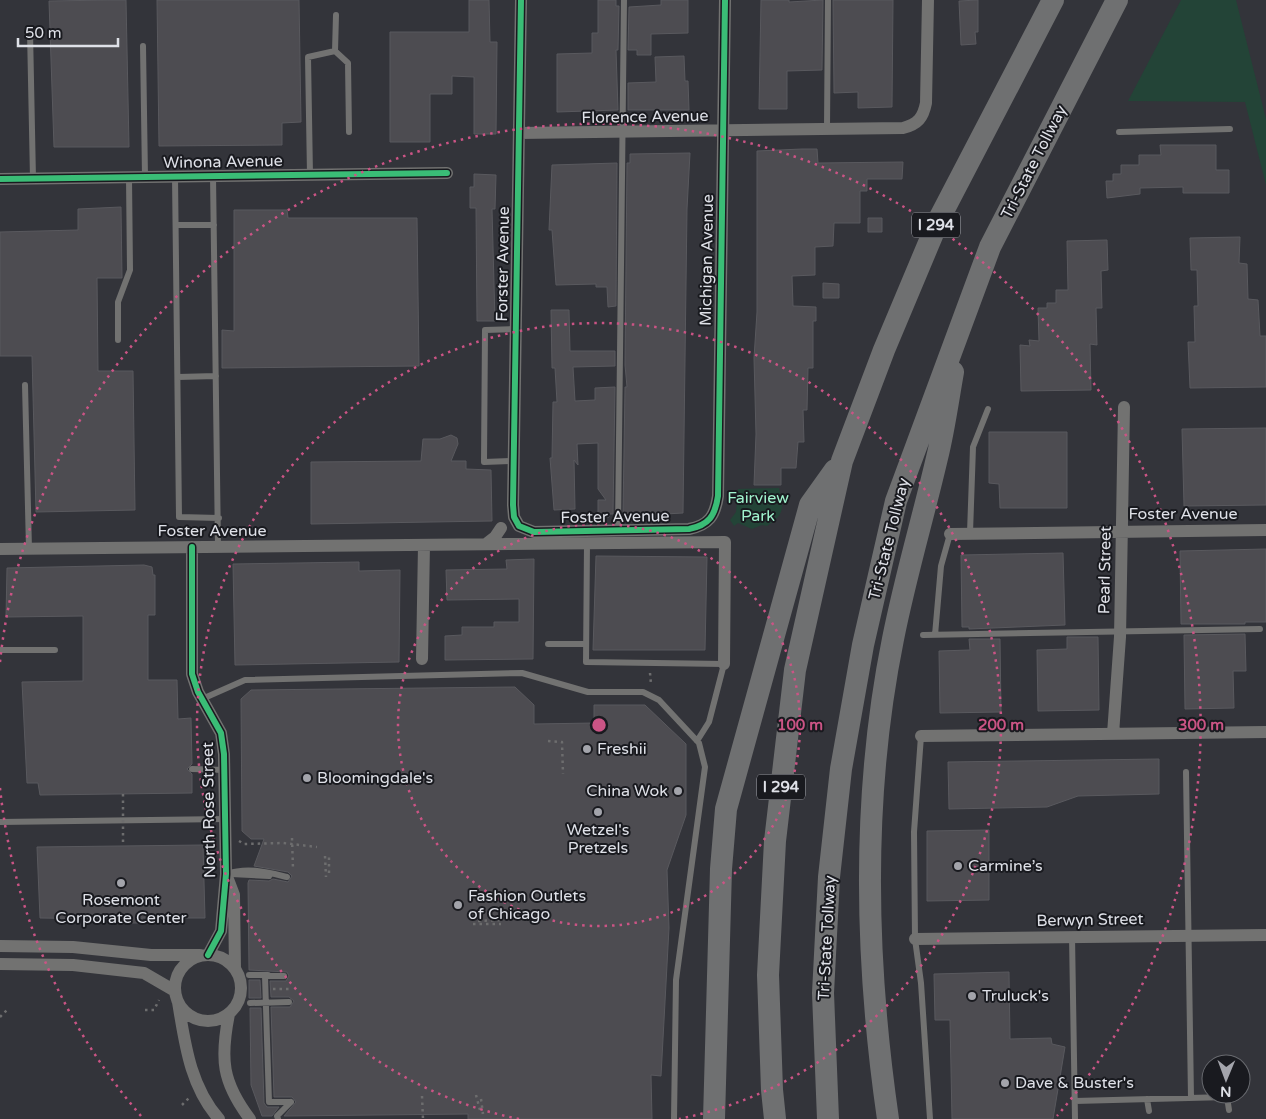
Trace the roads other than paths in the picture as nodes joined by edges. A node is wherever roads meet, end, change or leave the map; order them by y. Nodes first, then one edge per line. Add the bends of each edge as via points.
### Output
1 (521, 0) edge
2 (624, 0) edge
3 (725, 0) edge
4 (828, 0) edge
5 (928, 0) edge
6 (1053, 0) edge
7 (1117, 0) edge
8 (336, 15) dead end
9 (30, 31) dead end
10 (143, 46) dead end
11 (336, 51) junction
12 (827, 128) junction
13 (723, 129) junction
14 (1230, 129) dead end
15 (622, 131) junction
16 (349, 132) dead end
17 (1119, 132) dead end
18 (519, 133) junction
19 (447, 173) dead end
20 (310, 175) junction
21 (213, 176) junction
22 (145, 177) junction
23 (175, 177) junction
24 (129, 178) junction
25 (33, 179) junction
26 (0, 180) edge
27 (176, 225) junction
28 (214, 225) junction
29 (964, 314) junction
30 (516, 329) junction
31 (118, 340) dead end
32 (216, 376) junction
33 (178, 377) junction
34 (25, 385) dead end
35 (1124, 407) dead end
36 (988, 409) dead end
37 (842, 460) junction
38 (513, 462) junction
39 (219, 518) junction
40 (711, 519) joint
41 (519, 526) joint
42 (500, 528) dead end
43 (1266, 530) edge
44 (618, 531) junction
45 (1122, 531) junction
46 (950, 534) joint
47 (970, 534) junction
48 (486, 544) junction
49 (587, 544) junction
50 (424, 545) junction
51 (192, 547) junction
52 (218, 547) junction
53 (29, 548) junction
54 (0, 549) edge
55 (1260, 629) dead end
56 (1120, 631) junction
57 (923, 635) dead end
58 (935, 635) junction
59 (548, 644) dead end
60 (586, 644) junction
61 (0, 650) edge
62 (55, 650) dead end
63 (422, 659) dead end
64 (724, 664) junction
65 (202, 699) junction
66 (1266, 732) edge
67 (1113, 734) junction
68 (921, 736) joint
69 (697, 741) junction
70 (192, 770) dead end
71 (225, 770) junction
72 (1186, 772) dead end
73 (226, 819) junction
74 (0, 822) edge
75 (226, 874) junction
76 (1190, 935) junction
77 (1266, 935) edge
78 (1072, 936) junction
79 (915, 939) junction
80 (0, 946) edge
81 (206, 955) junction
82 (0, 964) edge
83 (235, 968) junction
84 (249, 975) dead end
85 (176, 995) junction
86 (289, 1002) dead end
87 (250, 1003) dead end
88 (229, 1014) junction
89 (1191, 1098) junction
90 (1147, 1099) junction
91 (1075, 1101) junction
92 (1229, 1110) dead end
93 (1149, 1111) dead end
94 (219, 1119) edge
95 (250, 1119) edge
96 (278, 1119) edge
97 (674, 1119) edge
98 (714, 1119) edge
99 (775, 1119) edge
100 (828, 1119) edge
101 (888, 1119) edge
102 (930, 1119) edge
103 (1075, 1119) edge

1 - 18 street, Forster Avenue
2 - 15 lane
3 - 13 street, Michigan Avenue
4 - 12 lane
5 - 12 street, Florence Avenue via 926,103 920,121 904,128
6 - 37 highway, I 294 via 939,219
7 - 29 highway, Tri-State Tollway via 990,247
8 - 11 lane
9 - 25 lane
10 - 22 lane
11 - 16 lane via 348,63
11 - 20 lane via 308,57
12 - 13 street, Florence Avenue
13 - 15 street, Florence Avenue
13 - 40 street, Michigan Avenue via 718,496
14 - 17 lane
15 - 18 street, Florence Avenue
15 - 44 lane
18 - 30 street, Forster Avenue
19 - 20 street, Winona Avenue
20 - 21 street, Winona Avenue
21 - 23 street, Winona Avenue
21 - 28 lane
22 - 23 street, Winona Avenue
22 - 24 street, Winona Avenue
23 - 27 lane
24 - 25 street, Winona Avenue
24 - 31 lane via 130,270 118,302
25 - 26 street, Winona Avenue
27 - 28 lane
27 - 33 lane
28 - 32 lane
29 - 100 highway, Tri-State Tollway via 896,501 863,645 841,769 829,877 823,993
29 - 101 highway via 938,456 892,640 871,794 870,920 880,1066
30 - 38 street, Forster Avenue
30 - 38 lane via 485,330 484,462
32 - 33 lane
32 - 39 lane
33 - 39 lane via 179,518
34 - 53 lane
35 - 45 street, Pearl Street
36 - 47 lane via 973,447
37 - 98 highway via 810,505 726,809 721,869
37 - 99 highway, I 294 via 796,670 775,841 768,975
38 - 41 street, Forster Avenue via 514,517
39 - 52 lane
40 - 44 street, Foster Avenue via 689,529
41 - 44 street, Foster Avenue via 534,532
42 - 48 street
43 - 45 street, Foster Avenue
45 - 47 street, Foster Avenue
45 - 56 street, Pearl Street
46 - 47 street, Foster Avenue
46 - 58 lane via 941,566
48 - 49 street, Foster Avenue
48 - 50 street, Foster Avenue
49 - 60 lane
49 - 64 street, Foster Avenue via 725,542
50 - 52 street, Foster Avenue
50 - 63 street
51 - 52 street, Foster Avenue
51 - 53 street, Foster Avenue
51 - 65 street, North Rose Street via 192,674
53 - 54 street, Foster Avenue
55 - 56 lane
56 - 58 lane
56 - 67 street, Pearl Street
57 - 58 lane
59 - 60 lane
60 - 64 lane via 586,662
61 - 62 lane
64 - 69 lane via 709,722
65 - 69 lane via 245,680 522,673 588,692 643,692 659,700
65 - 71 street, North Rose Street via 221,733
66 - 67 street
67 - 68 street
68 - 79 lane via 914,832
69 - 97 lane via 705,767 676,980
70 - 71 lane
71 - 73 street, North Rose Street
72 - 76 lane
73 - 74 lane
73 - 75 street, North Rose Street
75 - 75 lane via 241,875 287,877 241,869
75 - 81 street, North Rose Street via 221,931
75 - 83 street, North Rose Street via 234,895
76 - 77 street, Berwyn Street
76 - 78 street, Berwyn Street
76 - 89 lane
78 - 79 street, Berwyn Street
78 - 91 lane
79 - 102 lane
80 - 81 street
81 - 83 street via 218,957
81 - 85 street via 186,963 180,971
82 - 85 street via 73,965 144,973
83 - 88 street via 241,982 241,993 238,1004
84 - 96 lane via 287,975 265,976 269,1102 291,1102 277,1116
85 - 88 street via 182,1009 199,1020 210,1021
85 - 94 street via 190,1065 203,1096
86 - 87 lane
88 - 95 street via 222,1055 231,1089
89 - 90 lane
89 - 92 lane via 1227,1097
90 - 91 lane
90 - 93 lane
91 - 103 lane

